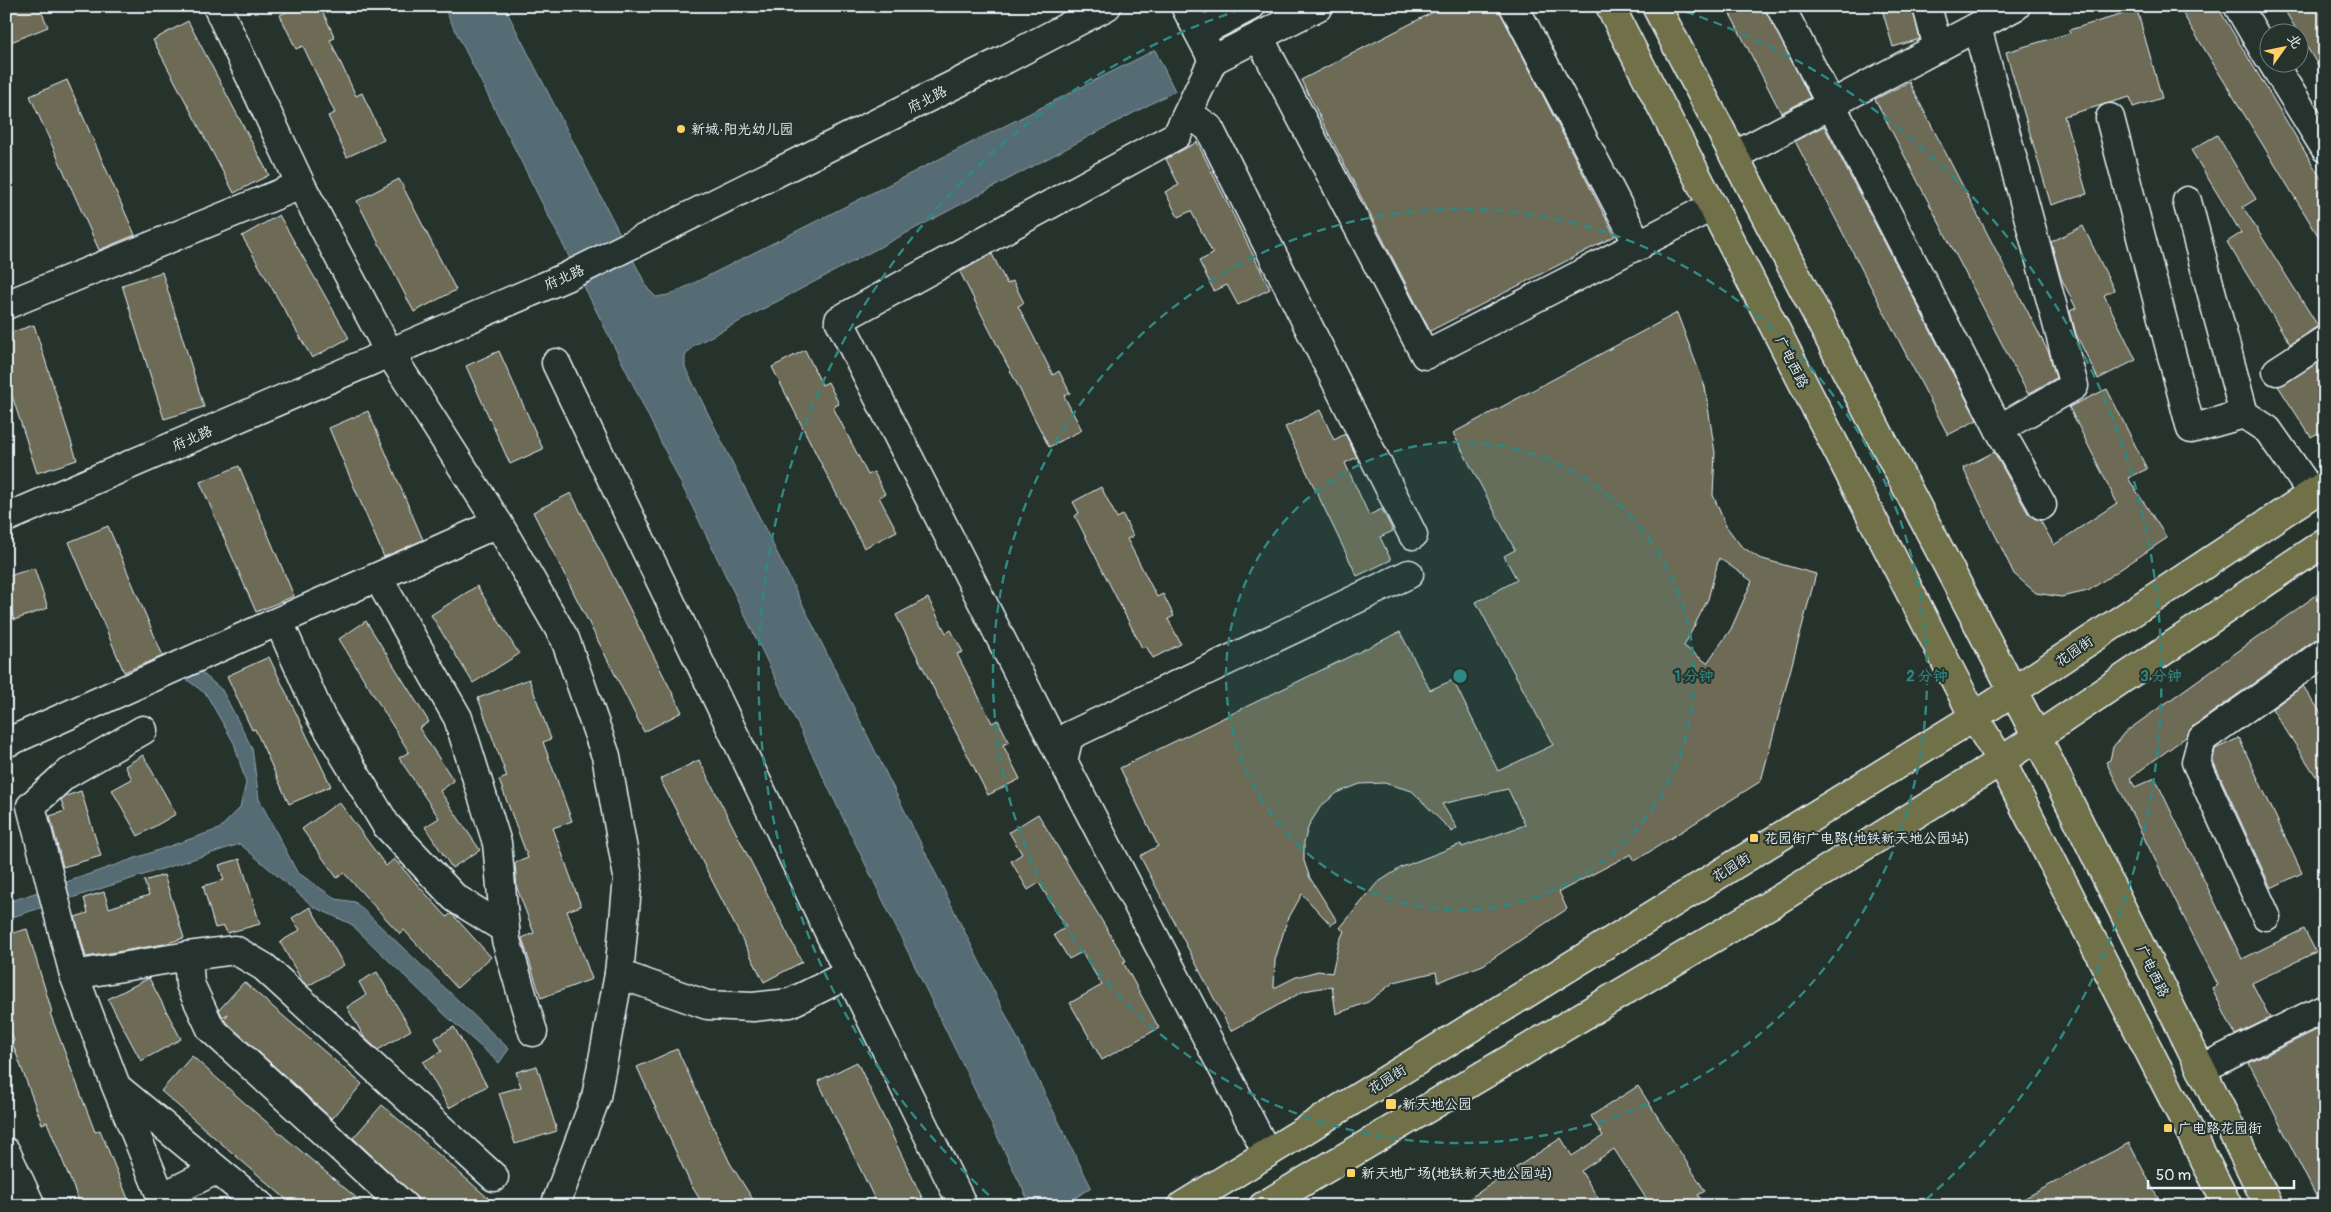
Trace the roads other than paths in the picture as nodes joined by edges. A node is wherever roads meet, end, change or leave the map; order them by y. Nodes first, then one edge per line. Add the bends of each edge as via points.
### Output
1 (217, 6) edge
2 (1107, 6) edge
3 (1185, 6) edge
4 (1251, 6) edge
5 (1320, 6) edge
6 (1514, 6) edge
7 (1610, 6) edge
8 (1656, 6) edge
9 (1780, 6) edge
10 (1927, 6) edge
11 (2016, 6) edge
12 (2238, 6) edge
13 (1977, 27) junction
14 (1199, 33) junction
15 (1258, 37) junction
16 (2258, 40) edge
17 (1938, 48) junction
18 (1213, 60) junction
19 (2278, 72) edge
20 (1831, 105) junction
21 (1188, 113) junction
22 (2110, 118) dead end
23 (2325, 148) edge
24 (1734, 156) junction
25 (301, 185) junction
26 (2187, 201) dead end
27 (1712, 206) junction
28 (1638, 246) junction
29 (6, 305) edge
30 (2325, 340) edge
31 (389, 352) junction
32 (556, 363) dead end
33 (2277, 371) dead end
34 (2244, 414) junction
35 (1999, 430) junction
36 (2318, 489) edge
37 (2042, 505) dead end
38 (6, 518) edge
39 (498, 523) junction
40 (1413, 536) dead end
41 (2325, 542) edge
42 (1409, 574) dead end
43 (378, 578) junction
44 (279, 622) junction
45 (2325, 652) edge
46 (2013, 692) junction
47 (1974, 717) junction
48 (143, 730) dead end
49 (2037, 737) junction
50 (6, 743) edge
51 (1063, 761) junction
52 (2001, 761) junction
53 (2266, 916) dead end
54 (505, 929) junction
55 (188, 956) junction
56 (619, 974) junction
57 (849, 974) junction
58 (74, 975) junction
59 (2325, 1008) edge
60 (533, 1032) dead end
61 (2202, 1069) junction
62 (116, 1086) junction
63 (6, 1152) edge
64 (1268, 1153) junction
65 (216, 1170) junction
66 (494, 1177) dead end
67 (163, 1202) edge
68 (31, 1206) edge
69 (261, 1206) edge
70 (404, 1206) edge
71 (556, 1206) edge
72 (963, 1206) edge
73 (1182, 1206) edge
74 (1264, 1206) edge
75 (2228, 1206) edge
76 (2269, 1206) edge

1 - 25 street
2 - 31 street, 府北路 via 638,243
3 - 14 street
4 - 14 street
5 - 15 street
6 - 28 street
7 - 27 main road, 广电西路
8 - 24 main road
9 - 20 street
10 - 17 street
11 - 13 street
12 - 16 street
13 - 17 street
13 - 35 street via 2074,386
14 - 18 street
15 - 18 street
15 - 28 street via 1425,355
17 - 20 street
18 - 21 street
19 - 23 street
20 - 24 street
20 - 35 street
21 - 40 street via 1209,128
21 - 51 street via 1178,135 839,320
22 - 34 street via 2192,429
24 - 46 main road
25 - 29 street
25 - 31 street
26 - 34 street
27 - 28 street
27 - 47 main road, 广电西路
30 - 33 street
31 - 38 street, 府北路
31 - 39 street
32 - 57 street
34 - 36 street via 2268,430
35 - 37 street
36 - 46 main road, 花园街
39 - 43 street
39 - 56 street via 564,638 606,756 628,877
41 - 49 main road
42 - 51 street via 1069,736
43 - 44 street
43 - 54 street via 458,718 497,843
44 - 50 street
44 - 54 street via 321,717 386,825 455,898
45 - 53 street via 2202,739 2196,762
46 - 47 main road, 花园街
46 - 49 main road, 广电西路
47 - 52 main road, 广电西路
47 - 64 main road, 花园街
48 - 58 street via 65,775 31,806
49 - 52 main road
49 - 61 main road, 广电西路
51 - 64 street
52 - 74 main road via 1781,898
52 - 75 main road, 广电西路
54 - 60 street
55 - 58 street
55 - 66 street via 235,950 264,967
55 - 70 street via 190,984 211,1029
56 - 57 street via 707,1005 753,1007 790,1003
56 - 71 street via 596,1097
57 - 72 street
58 - 62 street
59 - 61 street
61 - 76 main road, 广电西路
62 - 65 street
62 - 67 street
63 - 68 street
64 - 73 main road, 花园街
65 - 67 street
65 - 69 street

